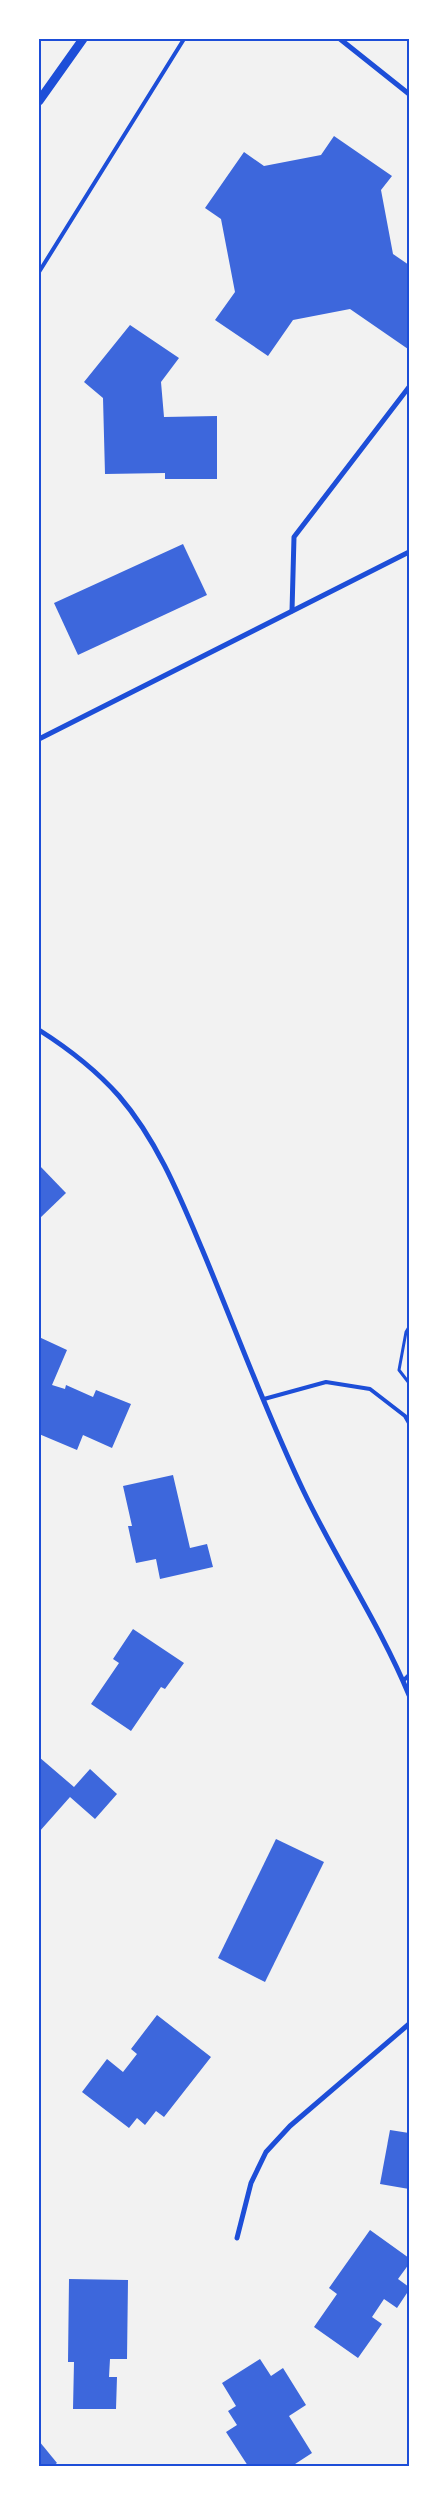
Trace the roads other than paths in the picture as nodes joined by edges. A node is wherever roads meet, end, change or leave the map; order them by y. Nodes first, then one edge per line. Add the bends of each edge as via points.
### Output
1 (83, 39) edge
2 (184, 39) edge
3 (340, 39) edge
4 (409, 94) edge
5 (39, 101) edge
6 (39, 272) edge
7 (409, 387) edge
8 (409, 552) edge
9 (292, 611) junction
10 (39, 739) edge
11 (39, 1030) edge
12 (264, 1399) junction
13 (409, 1423) edge
14 (409, 1675) edge
15 (403, 1681) junction
16 (409, 1695) edge
17 (409, 2024) edge
18 (237, 2238) dead end

1 - 5 street
2 - 6 lane
3 - 4 street
7 - 9 street via 294,537
8 - 9 street
9 - 10 street
11 - 12 street via 94,1069 120,1097 145,1132 176,1189
12 - 13 lane via 326,1382 335,1383 370,1389 405,1416
12 - 15 street via 304,1492
14 - 15 lane
15 - 16 street
17 - 18 street via 290,2126 266,2152 251,2183

